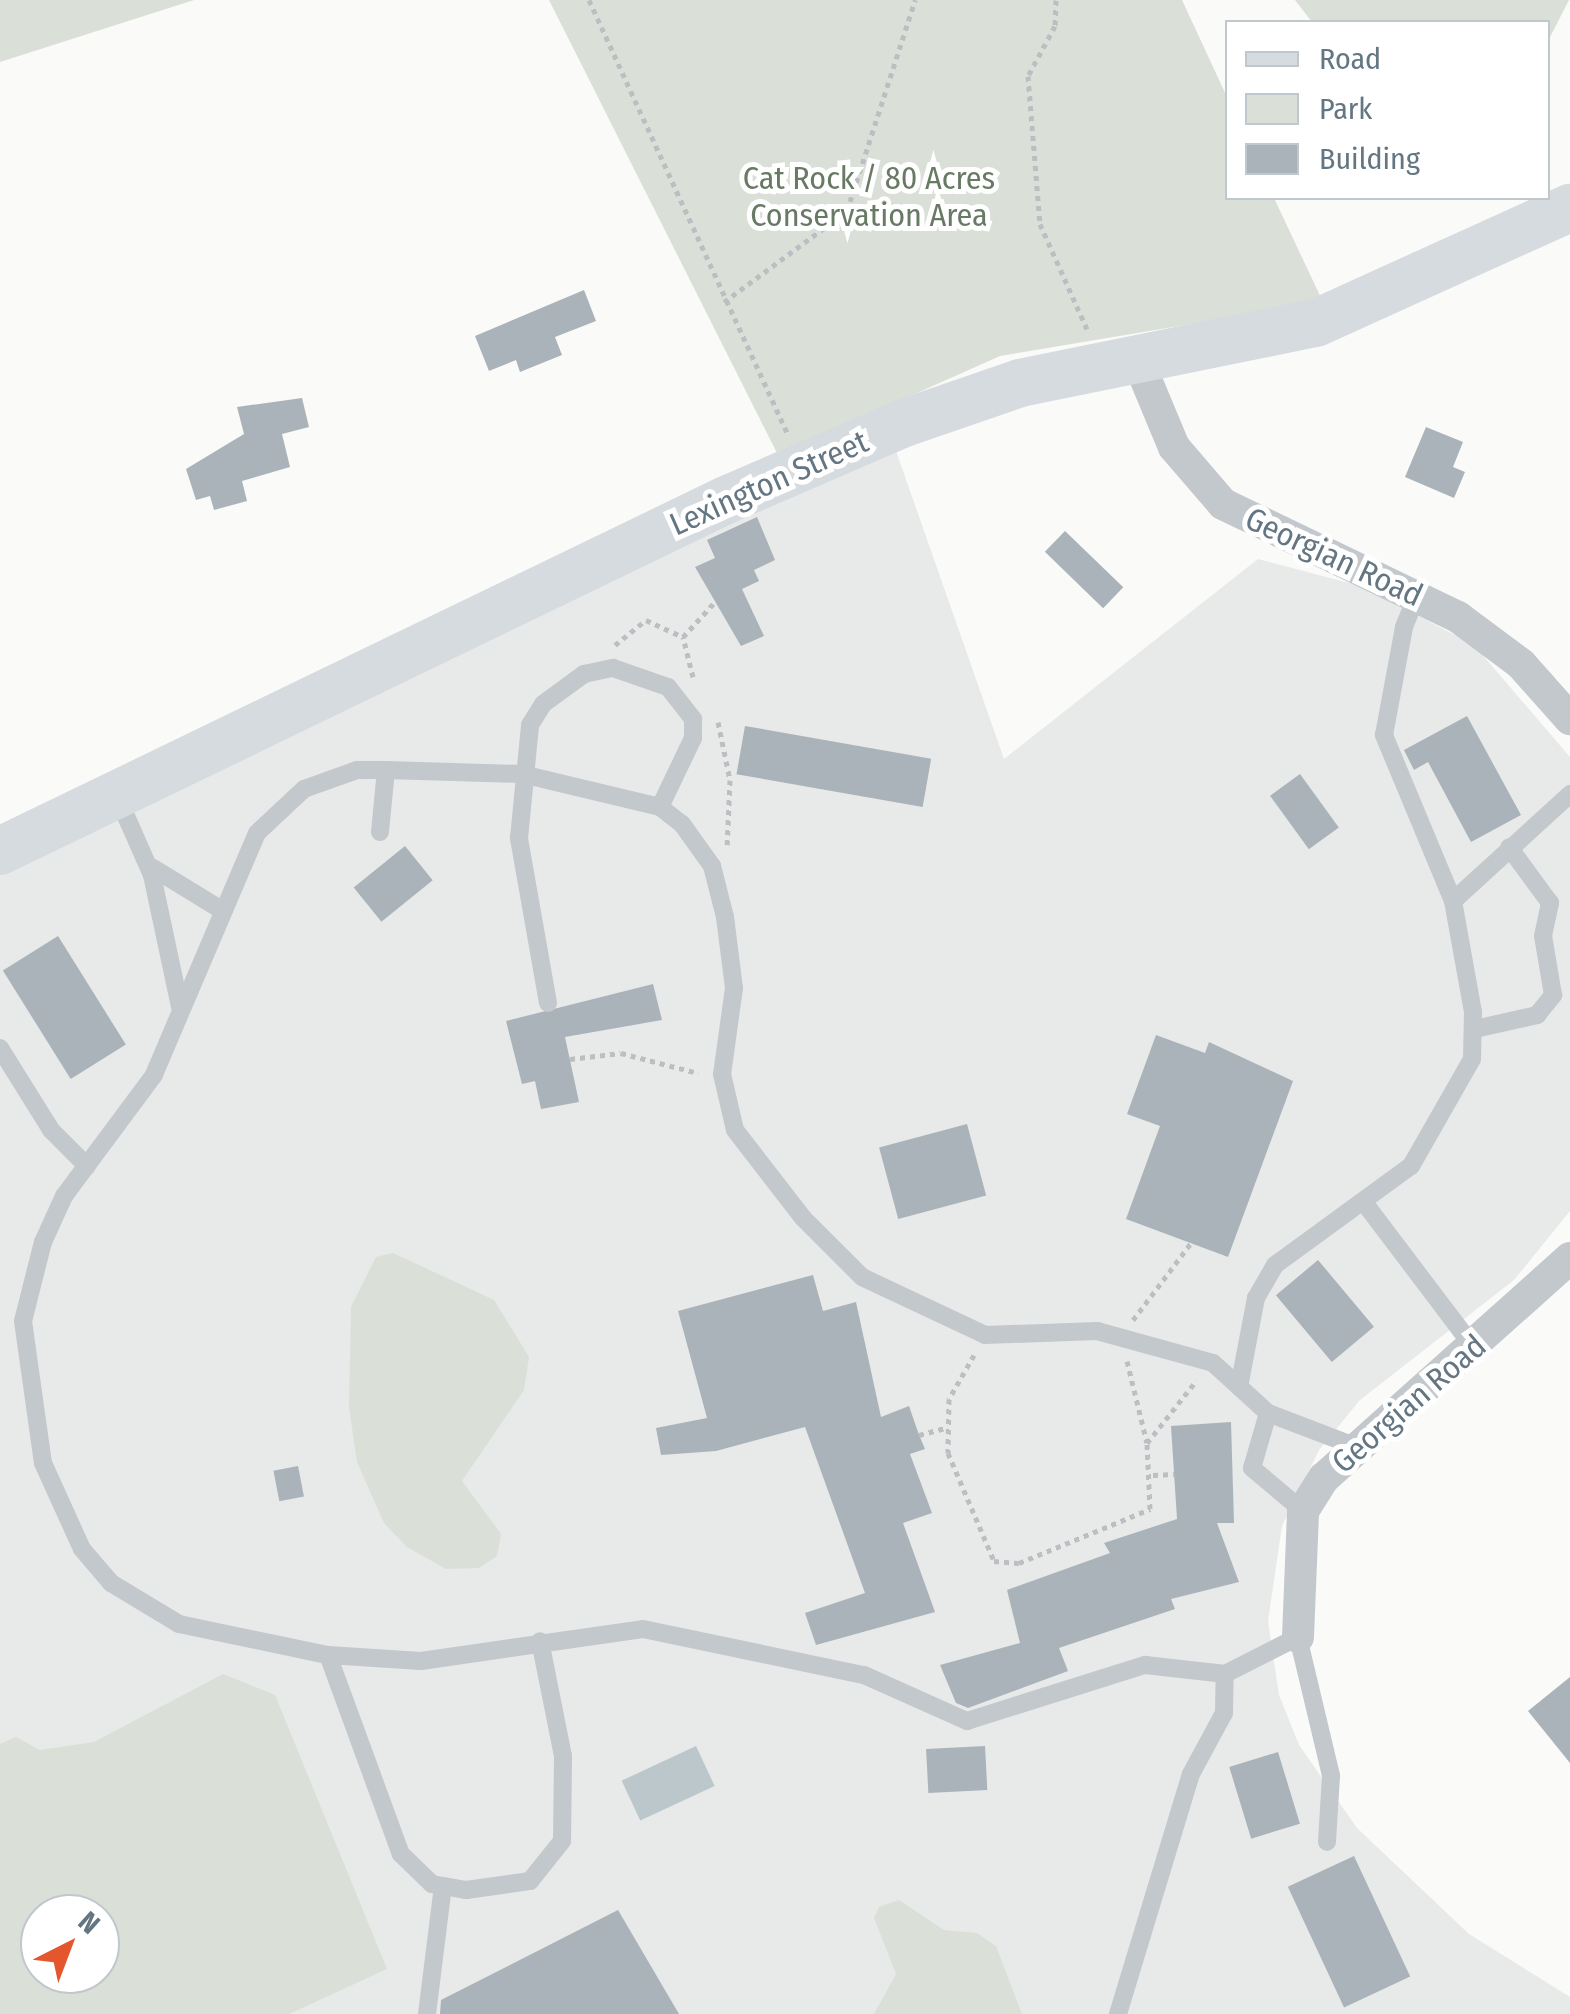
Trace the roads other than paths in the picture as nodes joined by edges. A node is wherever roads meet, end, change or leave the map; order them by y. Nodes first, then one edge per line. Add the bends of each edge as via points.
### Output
1 (1570, 208) edge
2 (1122, 366) junction
3 (1418, 593) junction
4 (1570, 718) edge
5 (386, 770) junction
6 (522, 774) junction
7 (1570, 794) edge
8 (117, 796) junction
9 (660, 806) junction
10 (380, 832) dead end
11 (1509, 847) junction
12 (0, 851) edge
13 (146, 857) junction
14 (1453, 901) junction
15 (220, 909) junction
16 (548, 1003) dead end
17 (180, 1018) junction
18 (1475, 1029) junction
19 (0, 1048) edge
20 (87, 1166) junction
21 (1366, 1205) junction
22 (1568, 1265) edge
23 (1474, 1348) junction
24 (1238, 1387) junction
25 (1268, 1412) junction
26 (1357, 1447) junction
27 (1304, 1511) junction
28 (1298, 1637) junction
29 (540, 1641) junction
30 (328, 1655) junction
31 (1225, 1674) junction
32 (1327, 1842) dead end
33 (443, 1886) junction
34 (428, 2014) edge
35 (1118, 2014) edge

1 - 2 street, Lexington Street via 1316,323
2 - 3 street, Georgian Road via 1174,448 1222,504
2 - 8 street, Lexington Street via 988,392 802,466
3 - 4 street, Georgian Road via 1505,650
3 - 14 lane via 1404,627 1384,734
5 - 6 lane
5 - 10 lane
5 - 15 lane via 344,771 291,798 248,845
6 - 9 lane
6 - 9 lane via 530,726 543,704 584,674 612,668 652,676 693,718 686,759
6 - 16 lane via 519,838
7 - 11 lane
8 - 12 street, Lexington Street
8 - 13 lane
9 - 24 lane via 712,866 724,916 734,988 722,1074 736,1130 862,1277 985,1335 1121,1337 1212,1363
11 - 14 lane
11 - 18 lane via 1548,899 1551,1001 1532,1017
13 - 15 lane via 166,883
13 - 17 lane
14 - 18 lane
15 - 17 lane
17 - 20 lane via 154,1075
18 - 21 lane via 1472,1060 1430,1142
19 - 20 lane via 50,1130
20 - 30 lane via 48,1226 23,1321 43,1462 82,1549 110,1583 179,1624
21 - 23 lane
21 - 24 lane via 1275,1265 1256,1298
22 - 23 street, Georgian Road
23 - 26 street, Georgian Road
24 - 25 lane
25 - 26 lane
25 - 27 lane via 1252,1468
26 - 27 street, Georgian Road
27 - 28 street
28 - 31 lane
28 - 32 lane via 1331,1776
29 - 30 lane via 421,1660
29 - 31 lane via 643,1629 736,1644 864,1674 968,1721 1145,1665
29 - 33 lane via 563,1756 562,1840 530,1881
30 - 33 lane via 401,1854
31 - 35 lane via 1224,1713 1191,1774
33 - 34 lane

